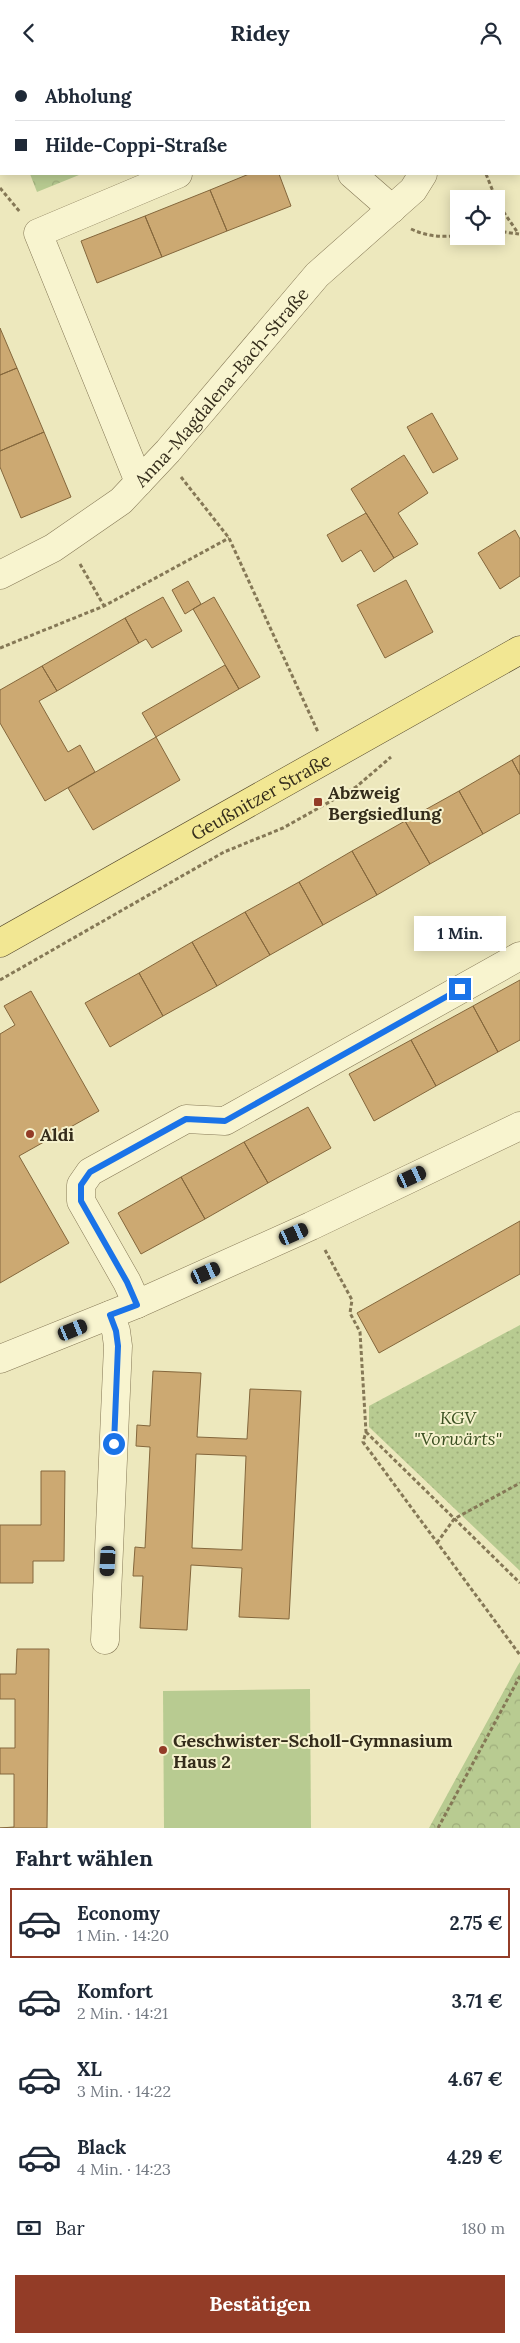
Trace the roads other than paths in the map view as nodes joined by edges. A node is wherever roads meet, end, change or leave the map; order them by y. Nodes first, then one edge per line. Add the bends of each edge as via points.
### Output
1 (176, 175) edge
2 (353, 175) edge
3 (422, 175) edge
4 (392, 209) junction
5 (139, 482) junction
6 (0, 575) edge
7 (520, 650) edge
8 (0, 943) edge
9 (520, 956) edge
10 (520, 1126) edge
11 (137, 1305) junction
12 (110, 1315) junction
13 (0, 1359) edge
14 (105, 1640) dead end

1 - 5 street via 38,233
2 - 4 street
3 - 4 street, Anna-Magdalena-Bach-Straße via 413,190
4 - 5 street, Anna-Magdalena-Bach-Straße via 318,275
5 - 6 street, Anna-Magdalena-Bach-Straße via 121,501 53,548
7 - 8 main road, Geußnitzer Straße
9 - 11 street via 225,1121 186,1119 90,1172 81,1185 81,1201
10 - 11 street
11 - 12 street
12 - 13 street
12 - 14 street via 118,1346

